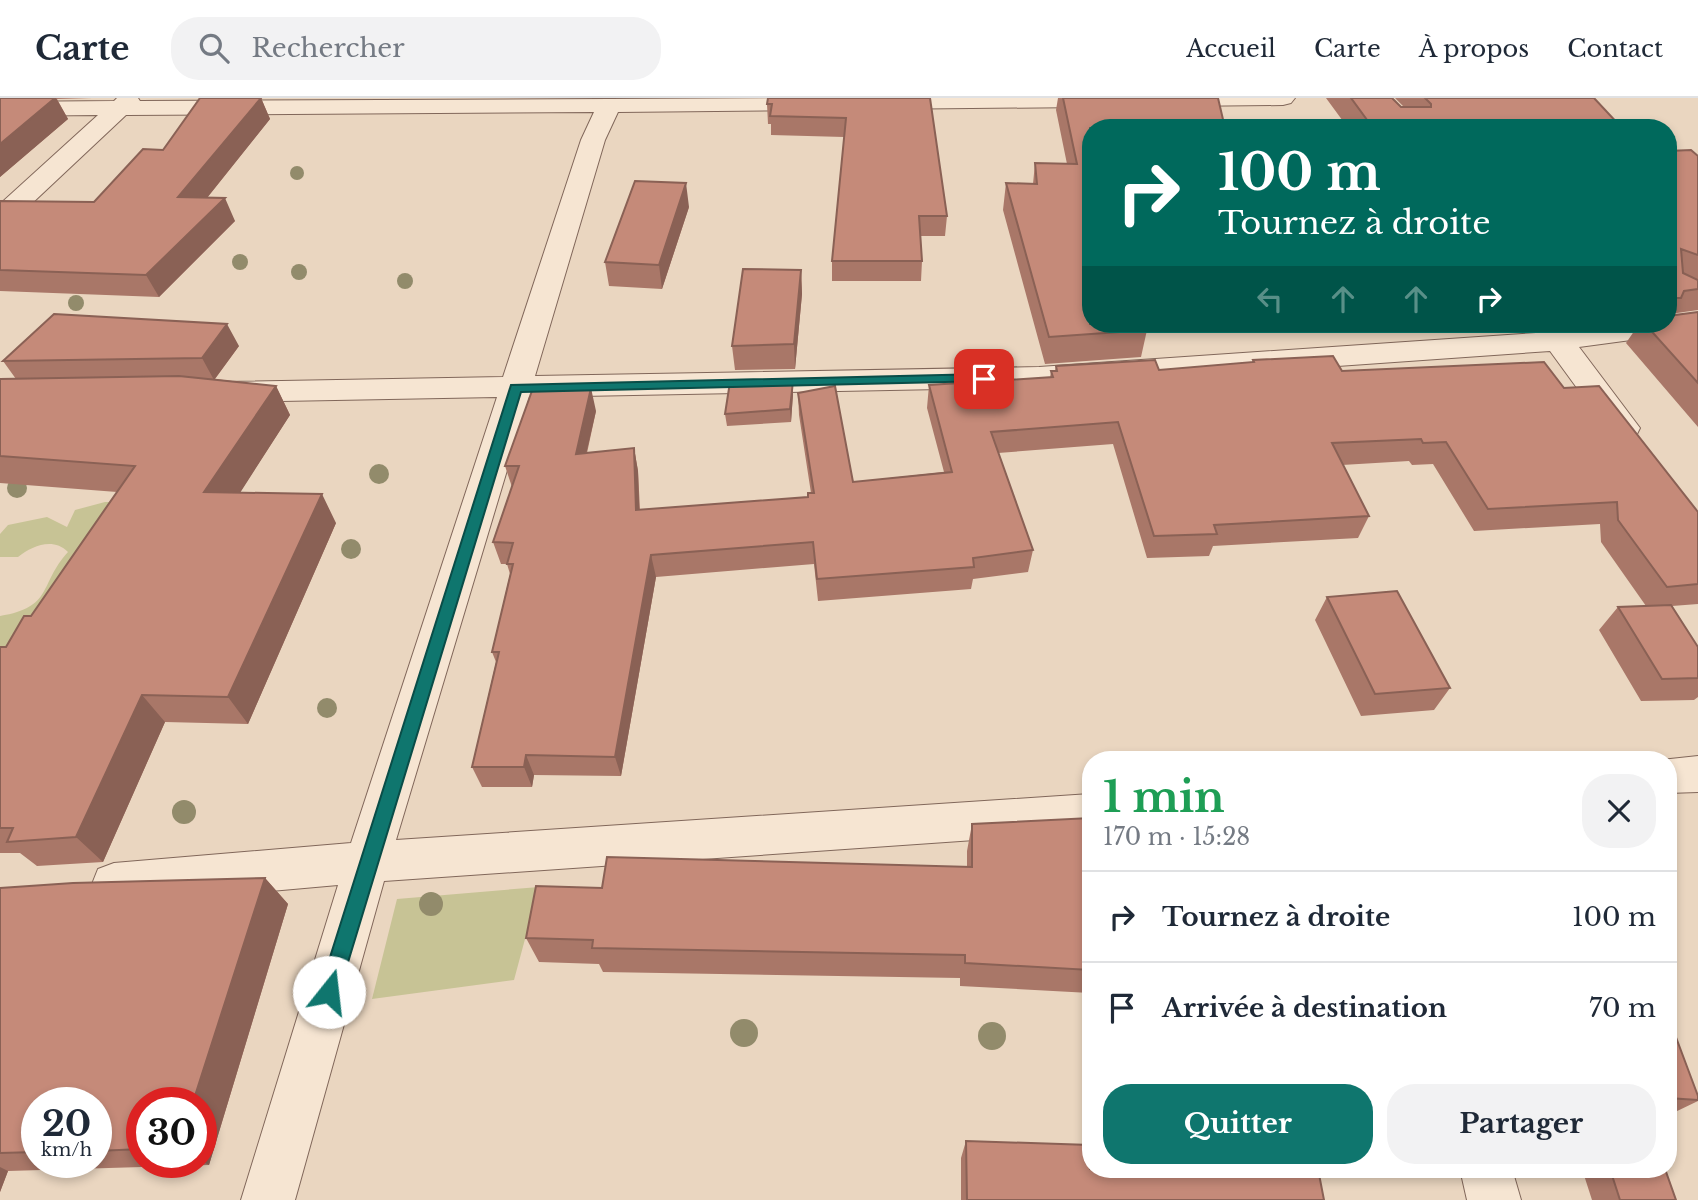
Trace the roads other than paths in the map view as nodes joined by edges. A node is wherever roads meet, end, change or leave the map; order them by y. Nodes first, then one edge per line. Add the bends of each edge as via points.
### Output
1 (1283, 98) edge
2 (611, 102) edge
3 (125, 103) edge
4 (0, 109) edge
5 (0, 218) edge
6 (1695, 305) edge
7 (1677, 308) edge
8 (1551, 333) edge
9 (516, 388) junction
10 (195, 393) edge
11 (1640, 448) edge
12 (1698, 774) edge
13 (1677, 775) edge
14 (1082, 814) edge
15 (367, 862) junction
16 (82, 886) edge
17 (1488, 1178) edge
18 (268, 1200) edge
19 (1494, 1200) edge

1 - 2 street
2 - 3 street
2 - 9 street via 593,140
3 - 4 street
3 - 5 street
6 - 7 street
8 - 9 street via 1038,377
8 - 11 street
9 - 10 street
9 - 15 street
12 - 13 street
14 - 15 street
15 - 16 street
15 - 18 street
17 - 19 street

